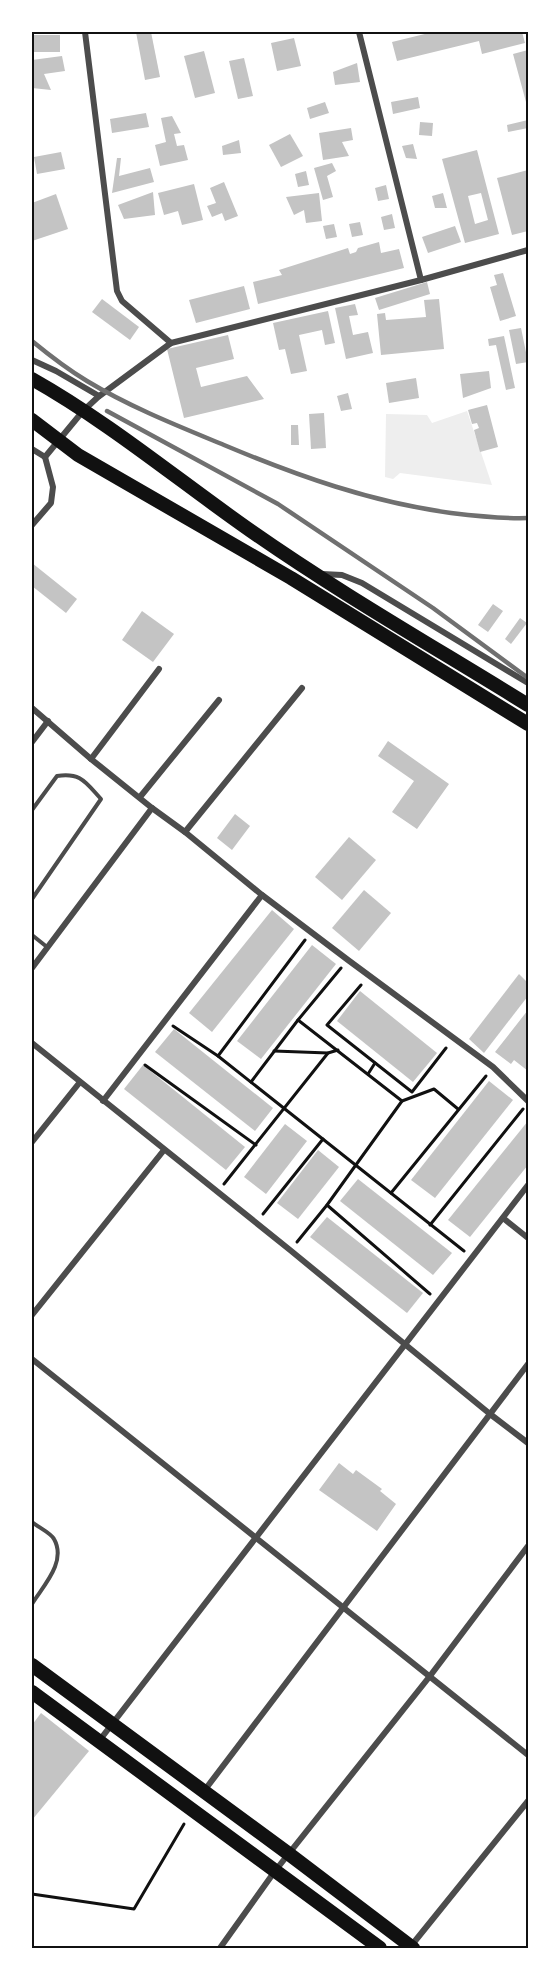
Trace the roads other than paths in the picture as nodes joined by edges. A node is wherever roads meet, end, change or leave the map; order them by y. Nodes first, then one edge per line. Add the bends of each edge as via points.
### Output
1 (85, 32) edge
2 (359, 32) edge
3 (528, 250) edge
4 (422, 280) junction
5 (171, 343) junction
6 (32, 360) edge
7 (32, 379) edge
8 (99, 396) junction
9 (32, 420) edge
10 (32, 449) edge
11 (45, 458) junction
12 (32, 525) edge
13 (317, 575) junction
14 (159, 669) dead end
15 (528, 683) edge
16 (302, 688) dead end
17 (219, 700) dead end
18 (528, 705) edge
19 (32, 708) edge
20 (48, 721) junction
21 (528, 724) edge
22 (32, 742) edge
23 (91, 759) junction
24 (140, 797) junction
25 (152, 808) junction
26 (32, 810) edge
27 (185, 832) junction
28 (262, 895) junction
29 (32, 899) edge
30 (32, 935) edge
31 (48, 947) junction
32 (32, 968) edge
33 (32, 1043) edge
34 (80, 1082) junction
35 (103, 1101) junction
36 (527, 1104) edge
37 (32, 1142) edge
38 (165, 1150) junction
39 (528, 1185) edge
40 (503, 1218) junction
41 (528, 1238) edge
42 (32, 1315) edge
43 (405, 1345) junction
44 (32, 1359) edge
45 (528, 1364) edge
46 (490, 1414) junction
47 (528, 1443) edge
48 (32, 1522) edge
49 (256, 1538) junction
50 (528, 1546) edge
51 (32, 1604) edge
52 (343, 1606) junction
53 (32, 1665) edge
54 (430, 1676) junction
55 (32, 1692) edge
56 (112, 1724) junction
57 (99, 1742) junction
58 (528, 1755) edge
59 (204, 1791) junction
60 (528, 1801) edge
61 (289, 1854) junction
62 (276, 1871) junction
63 (220, 1948) edge
64 (380, 1948) edge
65 (411, 1948) edge

1 - 5 street via 117,291 122,301
2 - 4 street
3 - 4 street
4 - 5 street
5 - 8 street
6 - 8 street
7 - 13 main road via 101,421
8 - 11 street
9 - 21 main road via 78,455 291,578
10 - 11 street
11 - 12 street via 53,487 51,503
13 - 15 street via 334,573 353,578
13 - 18 main road
14 - 23 street
16 - 27 street
17 - 24 street
19 - 20 street
20 - 22 street
20 - 23 street
23 - 24 street
24 - 25 street
25 - 27 street
25 - 31 street
26 - 29 lane via 57,776 69,774 81,778 101,799
27 - 28 street
28 - 35 street
28 - 36 street via 493,1067
30 - 31 lane
31 - 32 street
33 - 34 street
34 - 35 street
34 - 37 street
35 - 38 street
38 - 42 street
38 - 43 street
39 - 40 street
40 - 41 street
40 - 43 street
43 - 46 street
43 - 49 street
44 - 49 street
45 - 46 street
46 - 47 street
46 - 52 street
48 - 51 lane via 54,1538 58,1552 56,1566
49 - 52 street
49 - 56 street
50 - 54 street
52 - 54 street
52 - 59 street
53 - 56 main road
54 - 58 street
54 - 61 street
55 - 57 main road
56 - 57 street
56 - 59 main road
57 - 62 main road
59 - 61 main road
60 - 65 street
61 - 62 street
61 - 65 main road
62 - 63 street
62 - 64 main road

